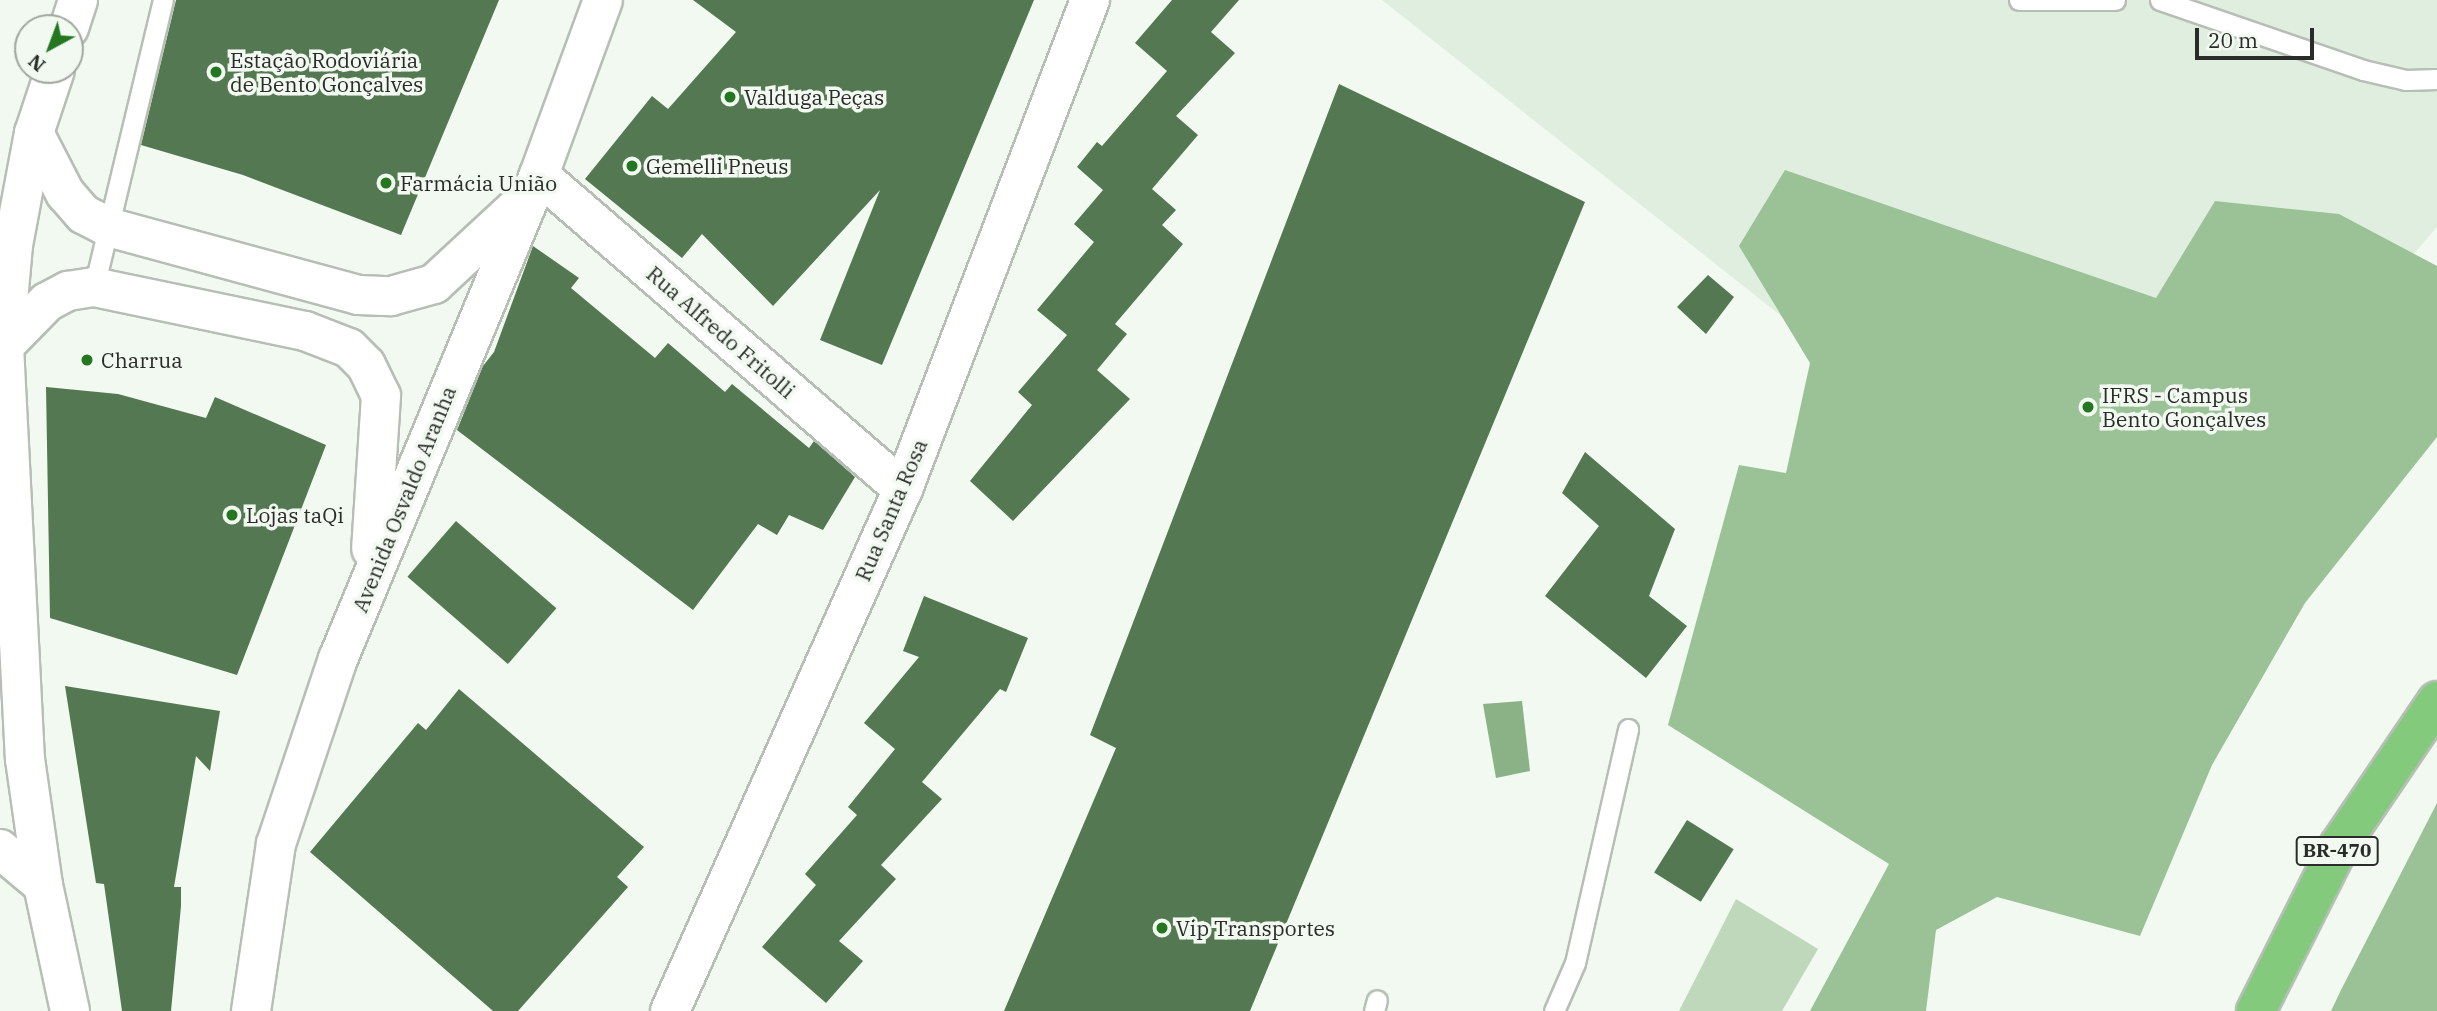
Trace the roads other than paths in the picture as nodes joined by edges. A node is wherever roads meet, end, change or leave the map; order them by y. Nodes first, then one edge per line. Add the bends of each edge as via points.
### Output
1 (163, 0) edge
2 (603, 0) edge
3 (1090, 0) edge
4 (2019, 0) edge
5 (2115, 0) edge
6 (2160, 0) edge
7 (2437, 79) edge
8 (50, 84) edge
9 (34, 132) junction
10 (534, 184) junction
11 (108, 227) junction
12 (94, 287) junction
13 (4, 346) junction
14 (903, 489) junction
15 (368, 586) junction
16 (2437, 701) edge
17 (1628, 729) dead end
18 (13, 769) edge
19 (0, 849) edge
20 (43, 885) junction
21 (70, 1011) edge
22 (251, 1011) edge
23 (670, 1011) edge
24 (1554, 1011) edge
25 (2256, 1011) edge

1 - 11 lane
2 - 10 main road, Avenida Osvaldo Aranha
3 - 14 main road, Rua Santa Rosa
4 - 5 lane
6 - 7 lane via 2363,70 2406,80
8 - 9 main road
9 - 11 main road via 65,192 83,214
9 - 13 main road via 13,244
10 - 11 main road via 435,284 391,296 358,295
10 - 14 main road, Rua Alfredo Fritolli
10 - 15 main road, Avenida Osvaldo Aranha
11 - 12 lane
12 - 13 main road via 68,291 47,302
12 - 15 main road via 318,335 349,348 366,365 381,396 382,423
13 - 18 main road
14 - 23 main road, Rua Santa Rosa
15 - 22 main road, Avenida Osvaldo Aranha via 338,659 276,844
16 - 25 highway, BR-470 via 2339,846
17 - 24 lane via 1575,963
18 - 20 main road
19 - 20 main road
20 - 21 main road

